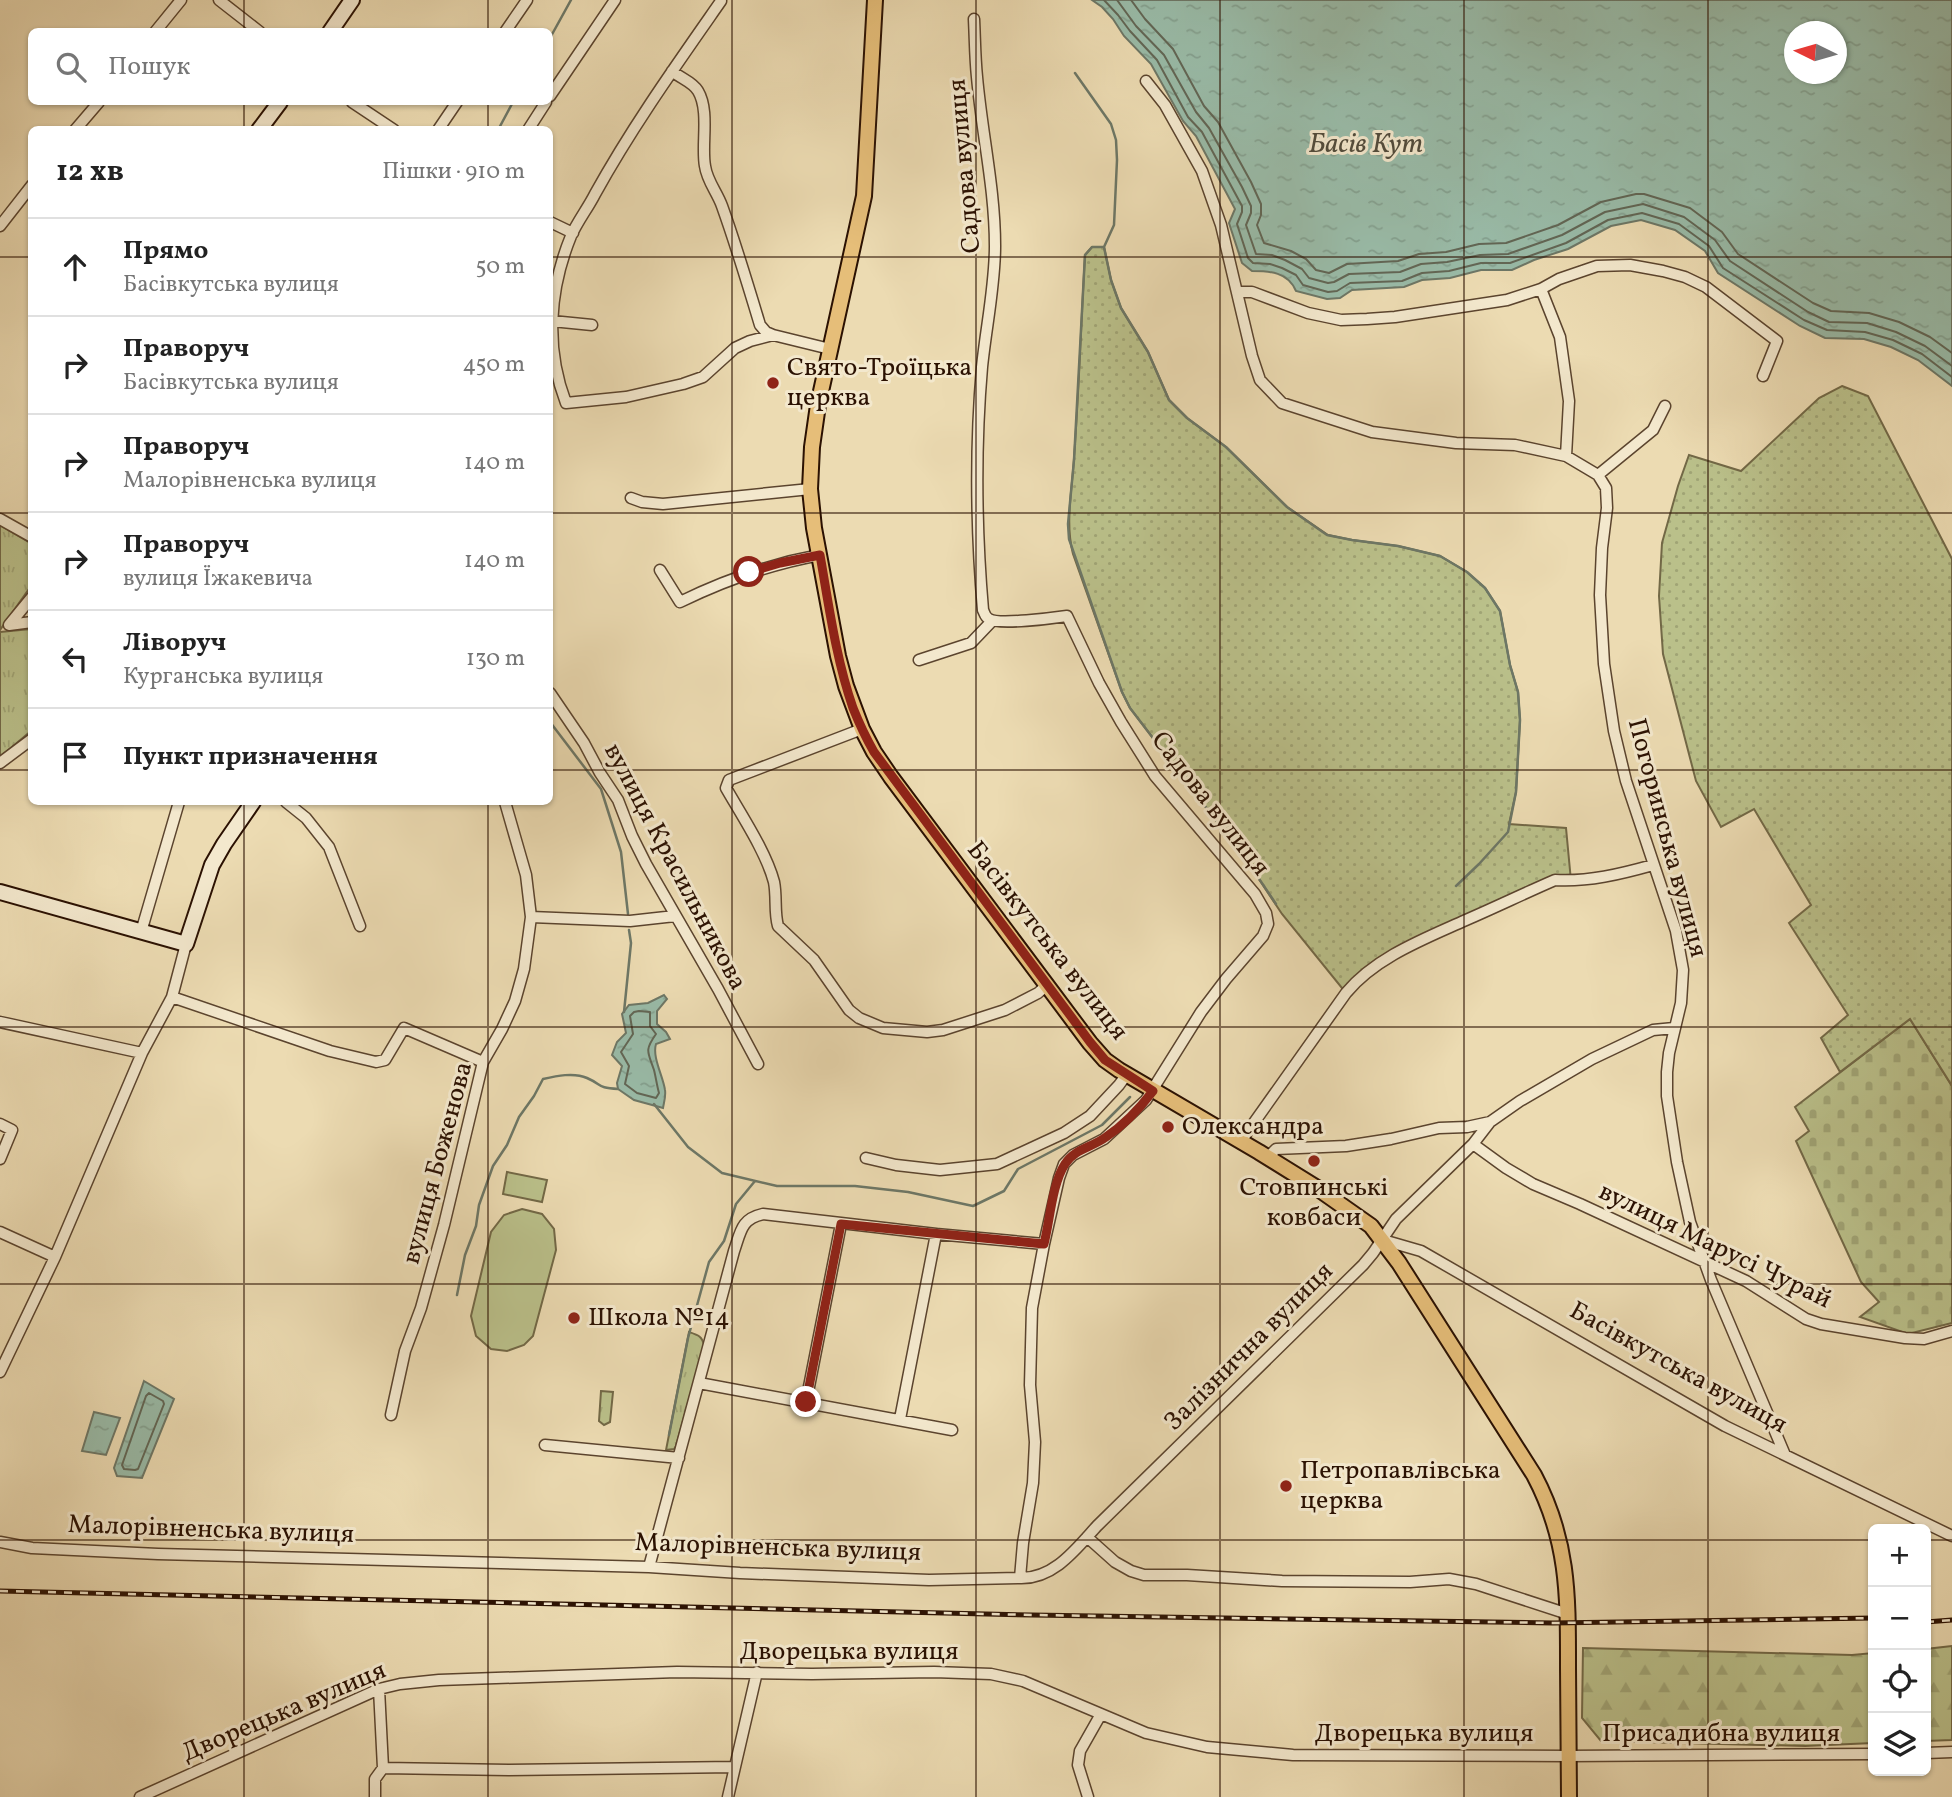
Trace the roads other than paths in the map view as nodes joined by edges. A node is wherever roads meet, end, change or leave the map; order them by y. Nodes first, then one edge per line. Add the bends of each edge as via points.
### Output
1 (181, 0) edge
2 (219, 0) edge
3 (352, 0) edge
4 (527, 0) edge
5 (615, 0) edge
6 (874, 0) edge
7 (721, 1) edge
8 (974, 19) dead end
9 (158, 28) edge
10 (255, 28) edge
11 (333, 28) edge
12 (508, 28) edge
13 (672, 71) junction
14 (1146, 81) dead end
15 (553, 92) edge
16 (96, 105) edge
17 (278, 105) edge
18 (356, 105) edge
19 (455, 105) edge
20 (544, 105) edge
21 (78, 126) edge
22 (262, 126) edge
23 (388, 126) edge
24 (441, 126) edge
25 (530, 126) edge
26 (28, 190) edge
27 (553, 223) edge
28 (0, 226) edge
29 (573, 233) junction
30 (1541, 289) junction
31 (1238, 292) junction
32 (553, 315) edge
33 (553, 321) edge
34 (593, 325) dead end
35 (773, 335) junction
36 (830, 349) junction
37 (553, 352) edge
38 (1763, 376) dead end
39 (1665, 407) dead end
40 (1566, 456) junction
41 (1598, 475) junction
42 (810, 489) junction
43 (631, 498) dead end
44 (0, 519) edge
45 (28, 535) edge
46 (820, 555) junction
47 (660, 570) dead end
48 (28, 602) edge
49 (992, 621) junction
50 (28, 623) edge
51 (919, 660) dead end
52 (553, 697) edge
53 (862, 729) junction
54 (28, 742) edge
55 (0, 762) edge
56 (178, 805) edge
57 (251, 805) edge
58 (290, 805) edge
59 (506, 805) edge
60 (1653, 865) junction
61 (0, 892) edge
62 (531, 916) junction
63 (675, 916) junction
64 (360, 926) dead end
65 (141, 932) junction
66 (186, 944) junction
67 (1047, 985) junction
68 (172, 997) junction
69 (0, 1022) edge
70 (1674, 1028) junction
71 (142, 1053) junction
72 (483, 1062) junction
73 (758, 1064) dead end
74 (1127, 1074) junction
75 (1153, 1091) junction
76 (1490, 1122) junction
77 (0, 1124) edge
78 (1241, 1141) junction
79 (1473, 1144) junction
80 (1268, 1157) junction
81 (866, 1158) dead end
82 (0, 1159) edge
83 (841, 1224) junction
84 (0, 1232) edge
85 (936, 1234) junction
86 (1383, 1240) junction
87 (1044, 1244) junction
88 (55, 1257) junction
89 (1704, 1260) junction
90 (1952, 1331) edge
91 (0, 1372) edge
92 (699, 1383) junction
93 (806, 1402) junction
94 (391, 1415) dead end
95 (900, 1419) junction
96 (952, 1430) dead end
97 (545, 1445) dead end
98 (1785, 1455) junction
99 (679, 1458) junction
100 (1952, 1536) edge
101 (1087, 1537) junction
102 (0, 1542) edge
103 (649, 1567) junction
104 (1020, 1578) junction
105 (1568, 1614) junction
106 (757, 1672) junction
107 (379, 1689) junction
108 (1101, 1714) junction
109 (1952, 1752) edge
110 (1931, 1753) edge
111 (1868, 1754) edge
112 (1568, 1756) junction
113 (383, 1768) junction
114 (734, 1768) junction
115 (140, 1797) edge
116 (375, 1797) edge
117 (727, 1797) edge
118 (1087, 1797) edge
119 (1569, 1797) edge

1 - 9 street
2 - 10 street
3 - 11 street
4 - 12 street
5 - 15 street
6 - 36 main road, Басівкутська вулиця via 864,196
7 - 13 street
8 - 49 street, Садова вулиця via 995,226 995,266 982,369 976,514 983,610
13 - 29 street
13 - 35 street via 698,91 705,120 707,176 719,199 760,325
14 - 31 street via 1202,171
16 - 21 street
17 - 22 street
18 - 23 street
19 - 24 street
20 - 25 street
26 - 28 street
27 - 29 street
29 - 32 street
30 - 31 street via 1507,300 1341,320 1252,292
30 - 38 street via 1597,265 1647,267 1685,277 1706,287 1777,341
30 - 40 street via 1560,338 1569,401
31 - 40 street via 1260,380 1282,403 1372,432 1515,445
33 - 34 street
35 - 36 street
35 - 37 street via 735,348 703,377 682,384 626,397 566,403
36 - 42 main road, Басівкутська вулиця via 818,405
39 - 41 street via 1653,430
40 - 41 street
41 - 60 street, Погоринська вулиця via 1606,488 1607,508 1600,595 1604,664 1626,781
42 - 43 street via 663,504
42 - 46 main road, Басівкутська вулиця
44 - 45 street
46 - 47 street via 732,578 680,602
46 - 53 main road, Басівкутська вулиця via 838,656
48 - 50 street via 9,625
49 - 51 street via 971,643
49 - 75 street, Садова вулиця via 1067,616 1099,683 1155,776 1266,913 1263,936 1201,1012
52 - 63 street, вулиця Красильникова via 618,800
53 - 67 main road, Басівкутська вулиця via 891,777
53 - 67 street via 729,780 726,788 770,870 777,897 776,920 783,933 814,961 849,1010 883,1028 943,1030 1005,1010
54 - 55 street
56 - 65 street
57 - 66 street via 212,865
58 - 64 street via 328,847
59 - 62 street, вулиця Боженова via 526,875
60 - 70 street, Погоринська вулиця via 1683,970
60 - 78 street via 1611,876 1555,880 1373,967 1346,993
61 - 65 street
62 - 63 street via 630,921
62 - 72 street, вулиця Боженова via 515,1001
63 - 73 street, вулиця Красильникова
65 - 66 street
66 - 68 street
67 - 74 main road, Басівкутська вулиця via 1105,1060
68 - 71 street
68 - 72 street via 376,1062 385,1060 404,1028
69 - 71 street
70 - 76 street, Залізнична вулиця via 1653,1030 1592,1059
70 - 89 street, Погоринська вулиця via 1667,1072 1669,1118 1690,1222
71 - 88 street
72 - 94 street, вулиця Боженова
74 - 75 main road, Басівкутська вулиця
74 - 81 street via 1090,1116 997,1164 940,1170
75 - 78 main road, Басівкутська вулиця
75 - 87 street via 1112,1133 1065,1164
76 - 79 street, Залізнична вулиця
76 - 80 street, Залізнична вулиця via 1346,1146 1276,1150
77 - 82 street via 12,1130
78 - 80 main road, Басівкутська вулиця
79 - 86 street, Залізнична вулиця via 1396,1219
79 - 89 street, вулиця Марусі Чурай via 1533,1184
80 - 86 main road, Басівкутська вулиця via 1364,1221
83 - 85 street
83 - 92 street via 763,1214 751,1217 734,1251
83 - 93 street
84 - 88 street
85 - 87 street
85 - 95 street
86 - 98 street, Басівкутська вулиця via 1421,1251 1714,1420
86 - 101 street, Залізнична вулиця
86 - 105 main road, Басівкутська вулиця via 1546,1497 1560,1542
87 - 104 street via 1032,1307 1030,1385 1035,1442
88 - 91 street
89 - 90 street, вулиця Марусі Чурай via 1821,1324 1924,1339
89 - 98 street, Погоринська вулиця
92 - 93 street
92 - 99 street
93 - 95 street
95 - 96 street
97 - 99 street
98 - 100 street, Басівкутська вулиця
99 - 103 street
101 - 104 street, Залізнична вулиця via 1056,1568 1032,1579
101 - 105 street via 1115,1562 1144,1575 1282,1581 1449,1579
102 - 103 street, Малорівненська вулиця via 159,1554
103 - 104 street, Малорівненська вулиця via 929,1580
105 - 112 main road, Басівкутська вулиця
106 - 107 street, Дворецька вулиця via 439,1680
106 - 108 street, Дворецька вулиця via 990,1674 1023,1681
106 - 114 street
107 - 113 street
107 - 115 street, Дворецька вулиця
108 - 112 street, Дворецька вулиця via 1146,1733 1208,1747 1293,1755
108 - 118 street via 1077,1765
109 - 110 street
111 - 112 street, Присадибна вулиця
112 - 119 main road, Басівкутська вулиця
113 - 114 street
113 - 116 street via 375,1779
114 - 117 street

